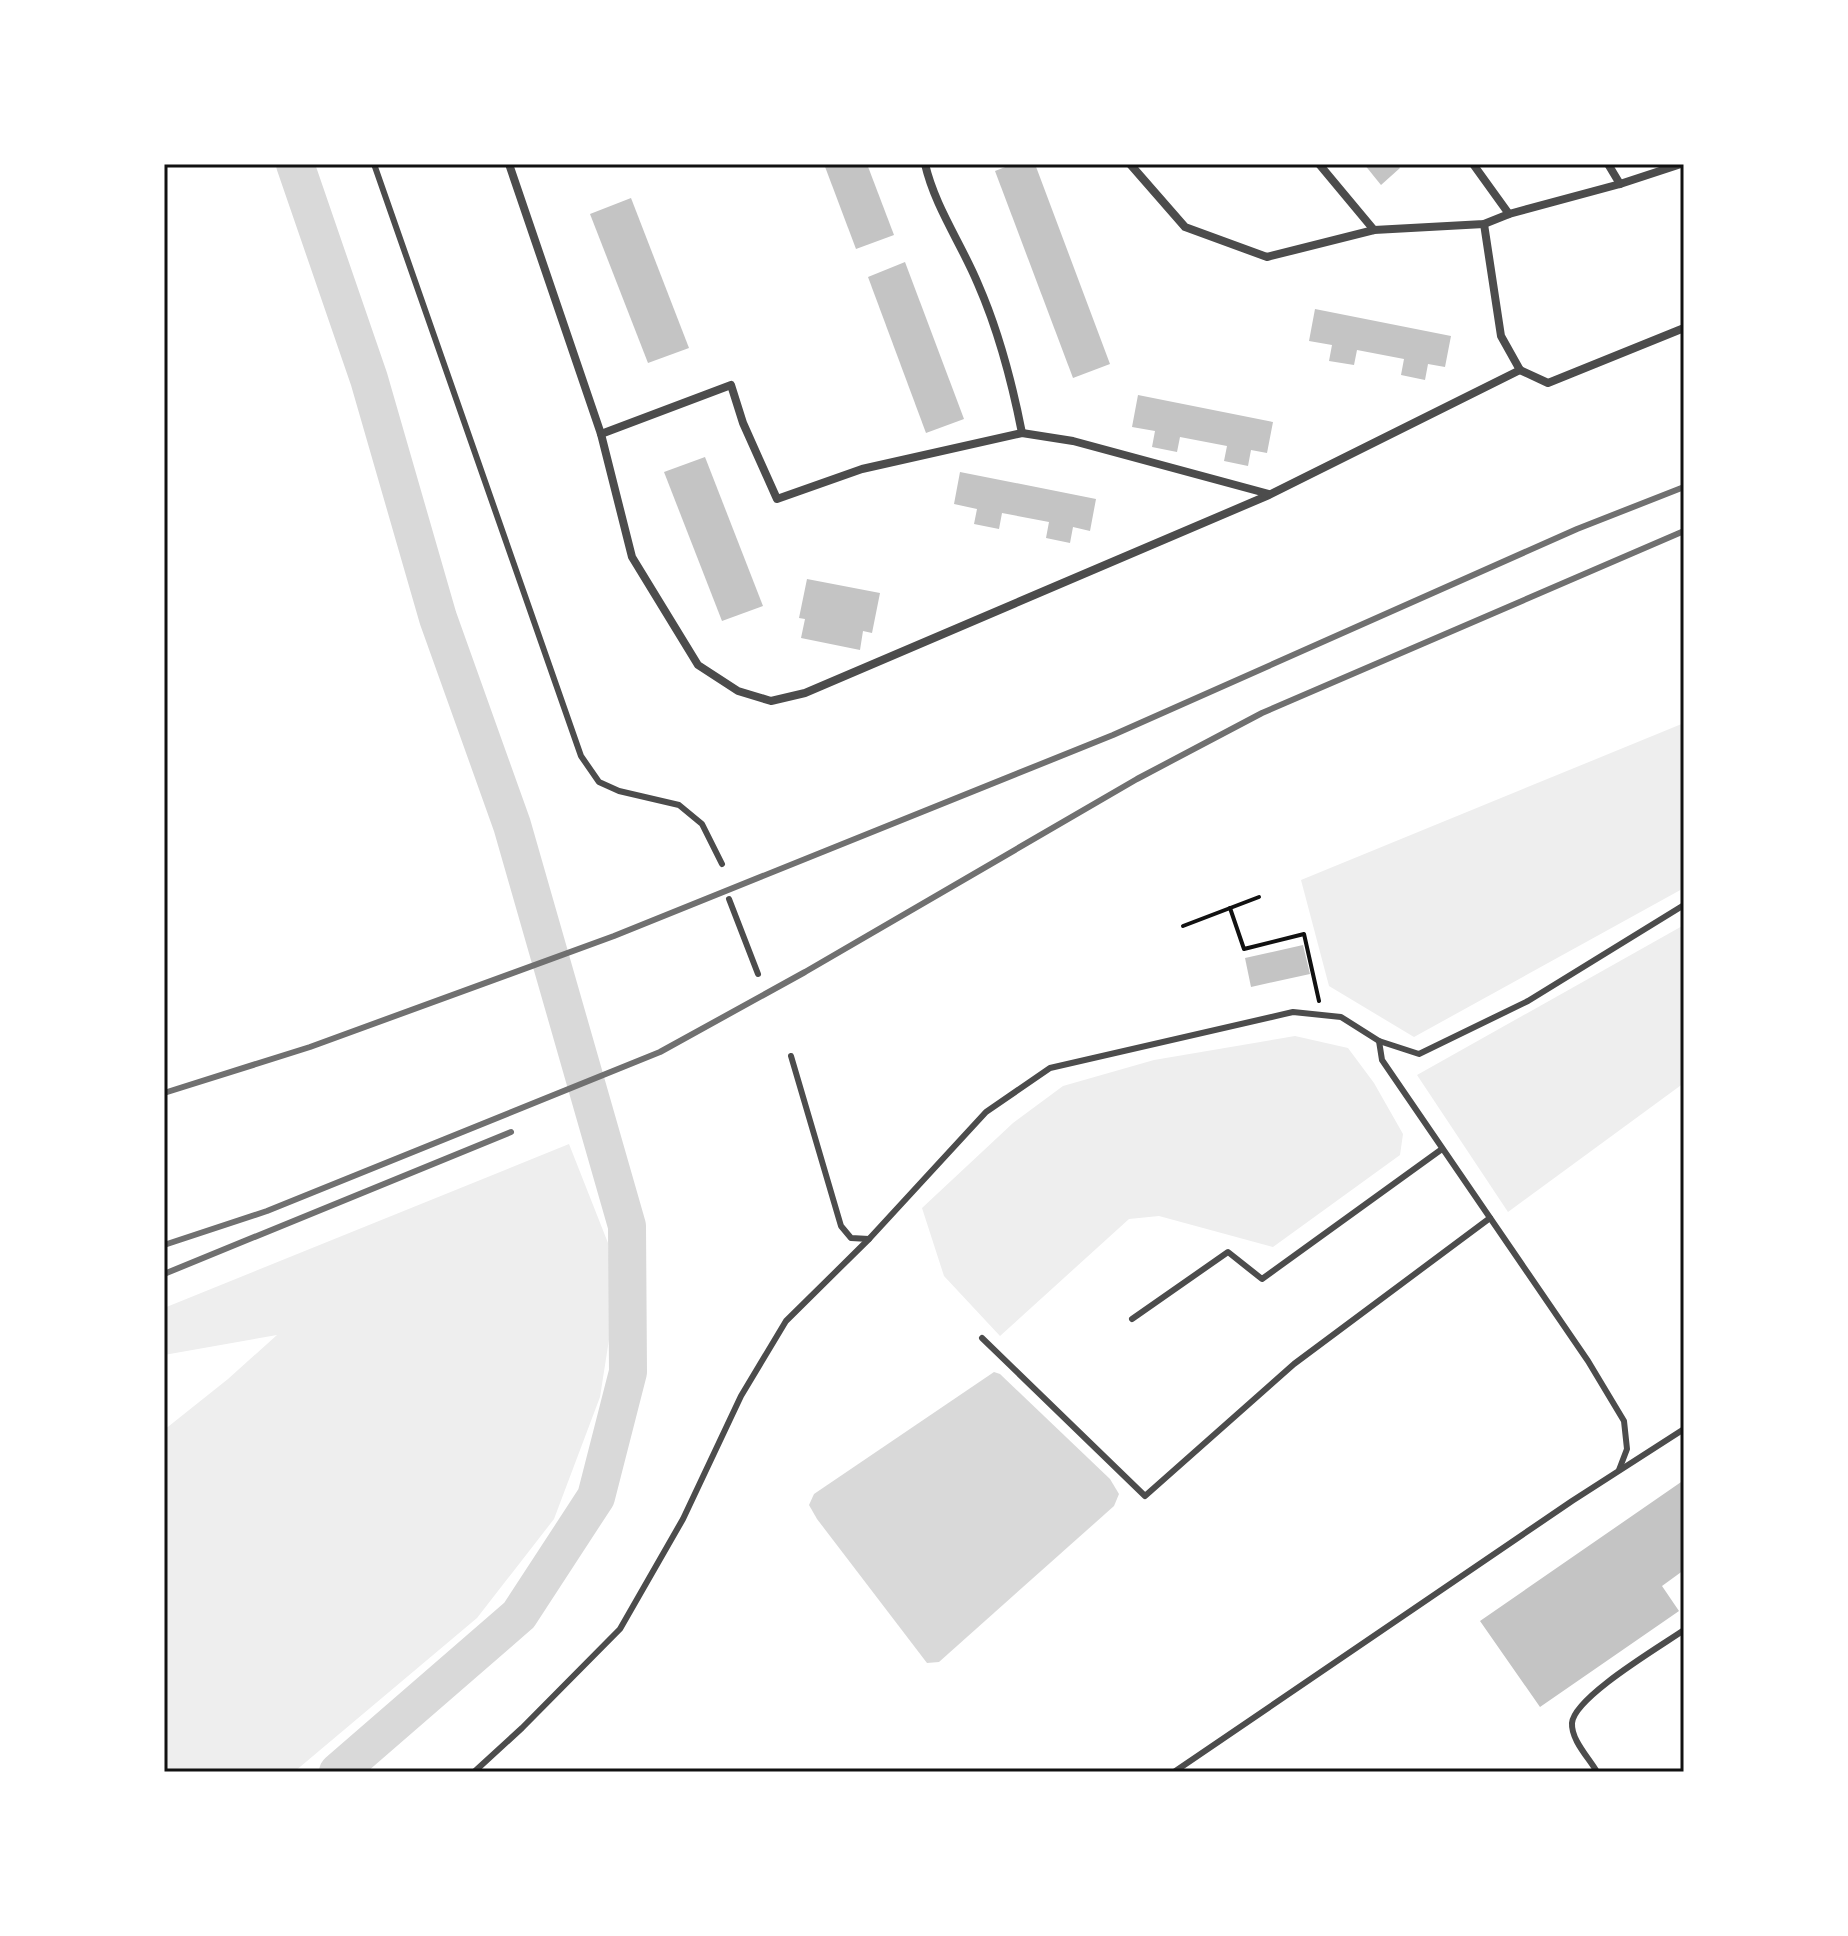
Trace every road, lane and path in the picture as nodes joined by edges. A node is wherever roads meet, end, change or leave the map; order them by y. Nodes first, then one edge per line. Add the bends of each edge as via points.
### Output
1 (374, 164) edge
2 (509, 164) edge
3 (925, 164) edge
4 (1130, 164) edge
5 (1319, 164) edge
6 (1473, 164) edge
7 (1608, 164) edge
8 (1681, 164) edge
9 (1620, 184) junction
10 (1509, 214) junction
11 (1484, 224) junction
12 (1374, 230) junction
13 (1684, 328) edge
14 (1520, 370) junction
15 (1022, 433) junction
16 (601, 434) junction
17 (1269, 495) junction
18 (722, 864) dead end
19 (1259, 897) dead end
20 (729, 899) dead end
21 (1684, 905) edge
22 (1230, 908) junction
23 (1183, 926) dead end
24 (758, 974) dead end
25 (1322, 1015) junction
26 (1379, 1041) junction
27 (791, 1056) dead end
28 (1442, 1149) junction
29 (1490, 1218) junction
30 (869, 1239) junction
31 (1132, 1319) dead end
32 (982, 1338) dead end
33 (1684, 1429) edge
34 (1618, 1471) junction
35 (1684, 1630) edge
36 (474, 1772) edge
37 (1174, 1772) edge
38 (1597, 1772) edge

1 - 18 lane via 581,756 599,782 679,805 702,824
2 - 16 street
3 - 15 street via 930,186 994,323
4 - 12 street via 1185,227 1267,257
5 - 12 street
6 - 10 street
7 - 9 street
8 - 9 street
9 - 10 street
10 - 11 street
11 - 12 street
11 - 14 street via 1501,336
13 - 14 street via 1548,383
14 - 17 street
15 - 16 street via 862,469 777,499 731,385
15 - 17 street via 1073,441
16 - 17 street via 632,557 698,665 738,691 771,701 805,693
19 - 22 path
20 - 24 lane
21 - 26 lane via 1528,1001 1419,1054
22 - 23 path
22 - 25 path via 1244,949 1304,934
25 - 26 lane via 1341,1017
25 - 30 lane via 1293,1012 1050,1068 986,1112
26 - 28 lane via 1382,1060
27 - 30 lane via 841,1226 851,1238
28 - 29 lane
28 - 31 lane via 1262,1279 1228,1252
29 - 32 lane via 1294,1364 1145,1496
29 - 34 lane via 1624,1421 1627,1449
30 - 36 lane via 786,1321 741,1396 683,1519 620,1629
33 - 34 lane
34 - 37 lane
35 - 38 lane via 1577,1709 1572,1724 1576,1740

